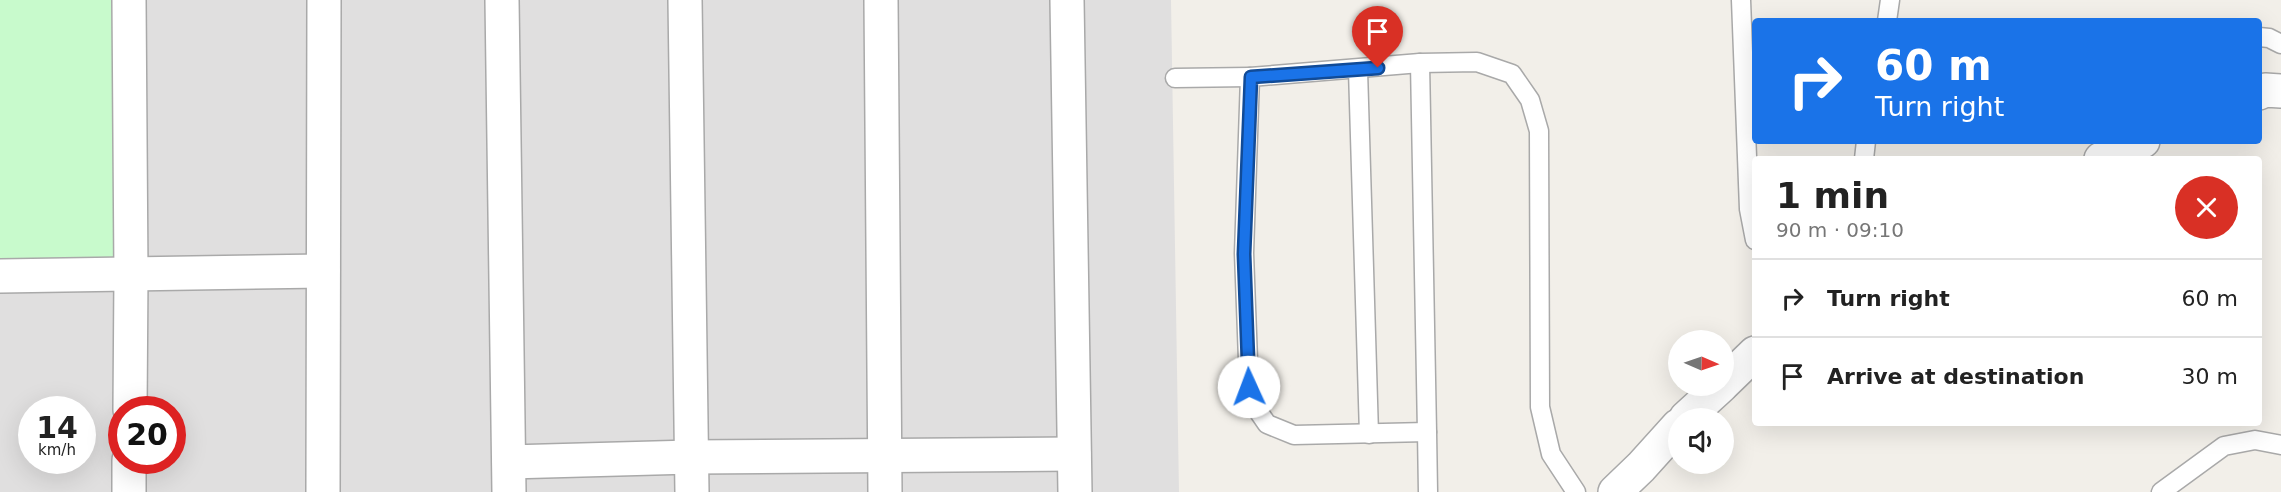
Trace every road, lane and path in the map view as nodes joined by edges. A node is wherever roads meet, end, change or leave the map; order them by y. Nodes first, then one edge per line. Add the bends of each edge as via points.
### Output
1 (129, 0) edge
2 (324, 0) edge
3 (502, 0) edge
4 (685, 0) edge
5 (881, 0) edge
6 (1067, 0) edge
7 (1741, 0) edge
8 (1890, 0) edge
9 (1887, 18) edge
10 (2262, 37) edge
11 (2281, 44) edge
12 (1420, 63) junction
13 (1358, 70) junction
14 (1251, 77) junction
15 (1175, 78) dead end
16 (2281, 91) edge
17 (2262, 92) edge
18 (2137, 144) edge
19 (2108, 156) edge
20 (1752, 224) edge
21 (323, 271) junction
22 (131, 275) junction
23 (0, 276) edge
24 (1752, 356) edge
25 (1734, 373) edge
26 (130, 396) edge
27 (1709, 396) edge
28 (1697, 408) edge
29 (1427, 432) junction
30 (1369, 434) junction
31 (1668, 437) edge
32 (2281, 445) edge
33 (1074, 454) junction
34 (691, 457) junction
35 (884, 457) junction
36 (129, 474) edge
37 (509, 477) edge
38 (129, 492) edge
39 (323, 492) edge
40 (692, 492) edge
41 (885, 492) edge
42 (1075, 492) edge
43 (1428, 492) edge
44 (1576, 492) edge
45 (1614, 492) edge
46 (2161, 492) edge

1 - 22 street
2 - 21 street
3 - 37 street
4 - 34 street
5 - 35 street
6 - 33 street
7 - 20 lane
8 - 9 lane
10 - 11 lane
12 - 13 lane
12 - 29 lane
12 - 44 lane via 1477,62 1495,68 1512,74 1530,100 1539,131 1540,407 1551,453
13 - 14 lane
13 - 30 lane
14 - 15 lane
14 - 30 lane via 1244,254 1249,387 1267,424 1294,435
16 - 17 street
18 - 19 street
21 - 22 street
21 - 39 street
22 - 23 street
22 - 26 street
24 - 25 street
27 - 28 street
29 - 30 lane
29 - 43 lane
31 - 45 street
32 - 46 lane via 2255,440 2224,446
33 - 35 street
33 - 42 street
34 - 35 street
34 - 37 street
34 - 40 street
35 - 41 street
36 - 38 street

